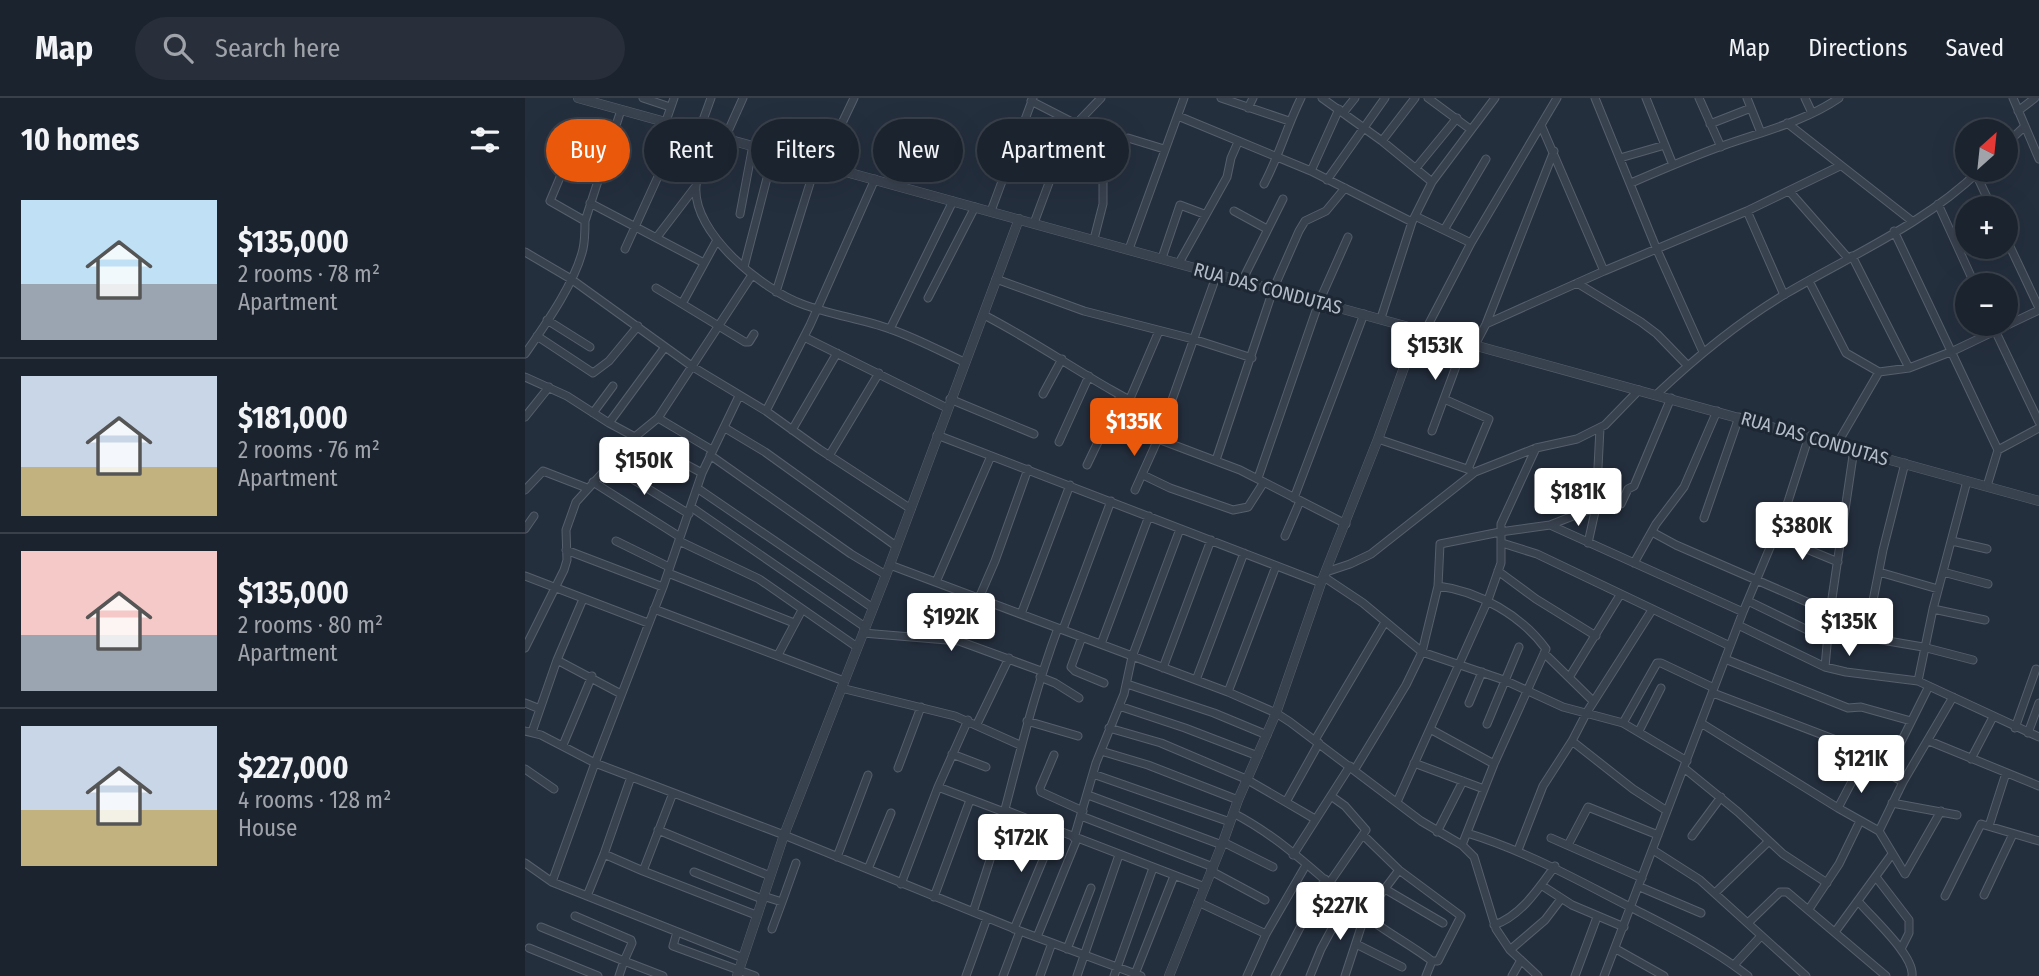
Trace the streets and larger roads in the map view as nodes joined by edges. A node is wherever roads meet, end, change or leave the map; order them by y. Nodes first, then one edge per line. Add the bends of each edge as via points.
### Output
1 (578, 98) edge
2 (643, 98) edge
3 (674, 98) edge
4 (711, 98) edge
5 (743, 98) edge
6 (854, 98) edge
7 (1101, 98) edge
8 (1184, 98) edge
9 (1221, 98) edge
10 (1253, 98) edge
11 (1301, 98) edge
12 (1322, 98) edge
13 (1355, 98) edge
14 (1385, 98) edge
15 (1415, 98) edge
16 (1495, 98) edge
17 (1597, 98) edge
18 (1646, 98) edge
19 (1699, 98) edge
20 (1747, 98) edge
21 (1805, 98) edge
22 (1839, 98) edge
23 (2013, 98) edge
24 (2035, 98) edge
25 (1032, 99) edge
26 (1555, 99) edge
27 (1434, 100) edge
28 (670, 107) junction
29 (1248, 108) junction
30 (1751, 108) junction
31 (621, 110) junction
32 (1341, 111) junction
33 (2018, 111) junction
34 (1812, 113) junction
35 (1178, 116) junction
36 (1457, 118) junction
37 (658, 119) edge
38 (667, 119) edge
39 (703, 119) edge
40 (734, 119) edge
41 (843, 119) edge
42 (1025, 119) edge
43 (1067, 119) edge
44 (1081, 119) edge
45 (1289, 121) junction
46 (1787, 123) junction
47 (1710, 124) junction
48 (1541, 125) junction
49 (2025, 126) junction
50 (1364, 128) junction
51 (1470, 129) junction
52 (1761, 132) junction
53 (2018, 133) edge
54 (1129, 138) edge
55 (1382, 141) junction
56 (1238, 142) junction
57 (1665, 145) junction
58 (1721, 147) junction
59 (1164, 149) junction
60 (1553, 151) junction
61 (751, 156) edge
62 (1621, 158) junction
63 (1276, 159) junction
64 (1486, 159) dead end
65 (2039, 159) edge
66 (1673, 165) junction
67 (1840, 166) junction
68 (1416, 169) junction
69 (1311, 171) junction
70 (1327, 180) junction
71 (558, 182) edge
72 (655, 182) edge
73 (697, 182) edge
74 (766, 182) edge
75 (813, 182) edge
76 (874, 182) edge
77 (886, 182) edge
78 (1002, 182) edge
79 (1049, 182) edge
80 (1103, 182) edge
81 (1431, 182) junction
82 (1966, 182) edge
83 (1631, 183) junction
84 (1264, 184) dead end
85 (696, 186) junction
86 (1345, 188) junction
87 (1790, 192) junction
88 (1283, 199) dead end
89 (953, 201) junction
90 (590, 204) junction
91 (1938, 204) junction
92 (975, 207) junction
93 (991, 211) junction
94 (1234, 211) dead end
95 (1747, 212) junction
96 (740, 214) dead end
97 (1204, 214) junction
98 (1019, 219) junction
99 (1414, 219) junction
100 (585, 221) junction
101 (1912, 221) junction
102 (1034, 223) junction
103 (635, 227) junction
104 (1267, 229) junction
105 (1444, 230) junction
106 (1893, 232) junction
107 (657, 237) junction
108 (1348, 237) dead end
109 (1094, 239) junction
110 (717, 240) junction
111 (1471, 243) junction
112 (625, 249) dead end
113 (1129, 249) junction
114 (1657, 250) junction
115 (525, 252) edge
116 (1850, 257) junction
117 (1162, 258) junction
118 (2016, 259) edge
119 (704, 263) junction
120 (1179, 263) junction
121 (744, 267) junction
122 (1604, 271) junction
123 (1970, 273) edge
124 (1217, 274) junction
125 (752, 275) junction
126 (571, 279) junction
127 (996, 279) junction
128 (1242, 281) junction
129 (1809, 281) junction
130 (1577, 283) junction
131 (656, 288) dead end
132 (1273, 290) junction
133 (776, 292) junction
134 (1784, 295) junction
135 (928, 298) dead end
136 (683, 302) junction
137 (1319, 302) junction
138 (817, 309) junction
139 (2039, 309) edge
140 (1364, 314) junction
141 (984, 315) junction
142 (2018, 317) edge
143 (1381, 318) junction
144 (547, 320) junction
145 (1486, 324) junction
146 (720, 325) junction
147 (638, 326) junction
148 (890, 329) junction
149 (1421, 330) junction
150 (1159, 331) junction
151 (754, 334) dead end
152 (537, 336) junction
153 (1979, 336) edge
154 (1998, 336) edge
155 (804, 337) junction
156 (1193, 339) junction
157 (528, 343) edge
158 (1470, 343) junction
159 (590, 347) dead end
160 (665, 347) junction
161 (1953, 351) junction
162 (1703, 352) junction
163 (837, 353) junction
164 (525, 354) edge
165 (1252, 358) junction
166 (1062, 359) junction
167 (964, 362) junction
168 (1687, 365) junction
169 (693, 367) junction
170 (1909, 368) junction
171 (1879, 372) junction
172 (879, 373) junction
173 (1089, 376) junction
174 (525, 377) edge
175 (613, 386) dead end
176 (549, 387) junction
177 (1639, 390) junction
178 (1043, 394) dead end
179 (1657, 394) junction
180 (739, 396) junction
181 (1120, 396) junction
182 (1671, 398) junction
183 (1444, 399) junction
184 (1129, 401) junction
185 (948, 403) junction
186 (766, 411) junction
187 (1717, 411) junction
188 (593, 413) junction
189 (525, 417) edge
190 (1164, 417) junction
191 (1739, 417) junction
192 (658, 418) junction
193 (2039, 422) edge
194 (609, 423) junction
195 (725, 428) junction
196 (1600, 428) junction
197 (2039, 428) edge
198 (792, 429) junction
199 (1432, 431) dead end
200 (1034, 434) dead end
201 (937, 435) junction
202 (636, 436) junction
203 (1809, 436) junction
204 (1158, 439) junction
205 (1378, 439) junction
206 (1059, 442) dead end
207 (1837, 444) junction
208 (1536, 448) junction
209 (1854, 449) junction
210 (1999, 450) junction
211 (711, 453) junction
212 (829, 456) junction
213 (991, 456) junction
214 (1216, 460) junction
215 (1905, 463) junction
216 (608, 464) junction
217 (1087, 465) dead end
218 (1028, 469) junction
219 (1472, 471) junction
220 (702, 473) junction
221 (1143, 475) junction
222 (1261, 480) junction
223 (1968, 481) junction
224 (590, 485) junction
225 (1070, 485) junction
226 (1987, 486) junction
227 (697, 488) junction
228 (1135, 489) dead end
229 (525, 490) edge
230 (1297, 500) junction
231 (1111, 501) junction
232 (2039, 501) edge
233 (1596, 507) junction
234 (911, 509) junction
235 (690, 510) junction
236 (534, 516) dead end
237 (1149, 516) junction
238 (1704, 517) dead end
239 (1346, 524) junction
240 (1550, 525) junction
241 (525, 529) edge
242 (1180, 529) junction
243 (1500, 531) junction
244 (1652, 531) junction
245 (1285, 536) dead end
246 (1775, 537) junction
247 (680, 539) junction
248 (1211, 540) junction
249 (616, 541) dead end
250 (1952, 541) junction
251 (1502, 543) junction
252 (1588, 543) junction
253 (896, 546) junction
254 (1987, 549) dead end
255 (566, 550) junction
256 (1244, 553) junction
257 (1838, 562) junction
258 (1634, 564) junction
259 (890, 565) junction
260 (1276, 566) junction
261 (669, 570) junction
262 (1498, 571) junction
263 (1879, 572) junction
264 (1943, 572) junction
265 (886, 575) junction
266 (1324, 577) junction
267 (526, 580) edge
268 (1757, 580) junction
269 (936, 582) junction
270 (1988, 584) dead end
271 (1439, 586) junction
272 (663, 587) junction
273 (554, 588) junction
274 (1938, 589) junction
275 (1621, 595) junction
276 (978, 598) junction
277 (583, 599) junction
278 (1487, 600) junction
279 (1748, 601) junction
280 (873, 608) junction
281 (654, 609) junction
282 (1933, 609) junction
283 (801, 610) junction
284 (1652, 610) junction
285 (1743, 612) junction
286 (1830, 612) junction
287 (1021, 614) junction
288 (1985, 620) dead end
289 (1385, 622) junction
290 (648, 623) junction
291 (794, 623) junction
292 (1738, 625) junction
293 (1061, 629) junction
294 (864, 630) junction
295 (1828, 635) junction
296 (1082, 636) junction
297 (1596, 636) junction
298 (1866, 636) junction
299 (1101, 644) junction
300 (1730, 646) junction
301 (857, 647) junction
302 (1519, 647) dead end
303 (1923, 647) junction
304 (525, 648) edge
305 (1422, 652) junction
306 (1544, 653) junction
307 (778, 655) junction
308 (1132, 657) junction
309 (1009, 658) junction
310 (1725, 659) junction
311 (557, 660) junction
312 (1973, 660) dead end
313 (1458, 663) junction
314 (1825, 667) junction
315 (1163, 668) junction
316 (2036, 669) dead end
317 (1482, 672) junction
318 (1041, 674) junction
319 (591, 676) junction
320 (1570, 676) junction
321 (1196, 680) junction
322 (1504, 680) junction
323 (1918, 681) junction
324 (1104, 683) dead end
325 (1127, 684) junction
326 (842, 685) junction
327 (1930, 687) junction
328 (1661, 688) dead end
329 (1527, 691) junction
330 (1713, 691) junction
331 (1228, 692) junction
332 (621, 694) junction
333 (1953, 697) junction
334 (1079, 698) dead end
335 (1593, 701) junction
336 (525, 703) edge
337 (1469, 703) dead end
338 (2039, 703) edge
339 (1119, 706) junction
340 (921, 707) junction
341 (540, 709) junction
342 (1587, 712) junction
343 (1276, 713) junction
344 (1993, 717) junction
345 (968, 720) junction
346 (1027, 721) junction
347 (1911, 721) junction
348 (1623, 723) junction
349 (1701, 723) junction
350 (977, 724) junction
351 (1487, 724) dead end
352 (1109, 728) junction
353 (2015, 728) junction
354 (1430, 729) junction
355 (529, 731) edge
356 (1639, 731) junction
357 (2028, 733) junction
358 (1267, 735) junction
359 (1077, 736) dead end
360 (2039, 737) edge
361 (1317, 741) junction
362 (1572, 741) junction
363 (1929, 741) junction
364 (563, 745) junction
365 (1020, 745) junction
366 (1101, 751) junction
367 (953, 754) junction
368 (1054, 755) dead end
369 (1258, 756) junction
370 (1971, 759) junction
371 (1891, 761) junction
372 (595, 763) junction
373 (1414, 764) junction
374 (1494, 764) junction
375 (1685, 765) junction
376 (986, 767) dead end
377 (898, 768) dead end
378 (1353, 768) junction
379 (525, 769) edge
380 (1858, 770) dead end
381 (2006, 773) junction
382 (1093, 774) junction
383 (868, 775) dead end
384 (631, 777) junction
385 (1246, 779) junction
386 (1463, 781) junction
387 (1903, 782) junction
388 (2039, 786) edge
389 (938, 787) junction
390 (554, 789) dead end
391 (1484, 789) junction
392 (673, 793) junction
393 (1088, 795) junction
394 (1331, 796) junction
395 (1721, 797) junction
396 (970, 800) junction
397 (1238, 800) junction
398 (1286, 802) junction
399 (1397, 802) junction
400 (1892, 803) junction
401 (1838, 808) junction
402 (1005, 811) junction
403 (1667, 811) junction
404 (1941, 811) junction
405 (891, 813) dead end
406 (1082, 813) junction
407 (1957, 815) dead end
408 (1232, 817) junction
409 (1315, 819) junction
410 (1860, 821) junction
411 (1989, 826) junction
412 (658, 830) junction
413 (1055, 831) junction
414 (1879, 831) junction
415 (1437, 832) junction
416 (1467, 833) junction
417 (2013, 834) junction
418 (783, 835) junction
419 (1363, 835) junction
420 (1658, 835) junction
421 (1692, 836) dead end
422 (1075, 838) junction
423 (1551, 838) dead end
424 (1769, 841) junction
425 (2039, 841) edge
426 (1223, 844) junction
427 (1462, 845) junction
428 (1568, 845) junction
429 (1518, 850) junction
430 (1653, 850) junction
431 (604, 854) junction
432 (1892, 854) junction
433 (1119, 855) junction
434 (1293, 855) junction
435 (837, 858) junction
436 (525, 863) edge
437 (796, 863) dead end
438 (1306, 865) junction
439 (1555, 866) junction
440 (1273, 867) dead end
441 (1153, 868) junction
442 (868, 869) junction
443 (1212, 869) junction
444 (1399, 870) junction
445 (643, 872) junction
446 (694, 872) dead end
447 (770, 876) junction
448 (1174, 876) junction
449 (1876, 877) junction
450 (1327, 880) junction
451 (552, 882) junction
452 (1641, 882) junction
453 (1827, 883) junction
454 (901, 884) junction
455 (1541, 886) junction
456 (1205, 887) junction
457 (1091, 888) dead end
458 (1385, 889) junction
459 (1715, 892) junction
460 (587, 895) junction
461 (1984, 895) dead end
462 (1945, 896) dead end
463 (934, 897) junction
464 (762, 898) junction
465 (1347, 898) junction
466 (1561, 899) junction
467 (1265, 900) dead end
468 (1858, 901) junction
469 (782, 902) junction
470 (1198, 902) junction
471 (1632, 908) junction
472 (1809, 909) junction
473 (973, 912) junction
474 (1701, 913) dead end
475 (757, 915) junction
476 (1365, 915) junction
477 (575, 916) dead end
478 (1597, 916) junction
479 (987, 918) junction
480 (1443, 923) dead end
481 (1748, 923) junction
482 (1494, 925) junction
483 (1624, 927) junction
484 (541, 928) dead end
485 (772, 929) dead end
486 (1017, 930) junction
487 (677, 932) junction
488 (1835, 932) junction
489 (1266, 933) junction
490 (1761, 936) junction
491 (1037, 937) junction
492 (1052, 943) junction
493 (1356, 944) junction
494 (529, 948) dead end
495 (1616, 948) junction
496 (1067, 949) junction
497 (1901, 949) junction
498 (1510, 950) junction
499 (1085, 955) junction
500 (743, 958) junction
501 (1521, 960) junction
502 (624, 961) junction
503 (1432, 961) junction
504 (1734, 965) junction
505 (1402, 967) dead end
506 (1115, 972) edge
507 (738, 973) edge
508 (1652, 973) edge
509 (1138, 975) edge
510 (598, 976) edge
511 (618, 976) edge
512 (663, 976) edge
513 (755, 976) edge
514 (966, 976) edge
515 (1003, 976) edge
516 (1040, 976) edge
517 (1077, 976) edge
518 (1169, 976) edge
519 (1247, 976) edge
520 (1275, 976) edge
521 (1310, 976) edge
522 (1345, 976) edge
523 (1426, 976) edge
524 (1512, 976) edge
525 (1538, 976) edge
526 (1575, 976) edge
527 (1604, 976) edge
528 (1664, 976) edge
529 (1748, 976) edge
530 (1806, 976) edge
531 (1886, 976) edge
532 (1912, 976) edge

1 - 31 street, RUA DAS CONDUTAS
2 - 28 street
3 - 28 street
4 - 39 street
5 - 40 street
6 - 41 street
7 - 44 street
8 - 35 street
9 - 29 street
10 - 29 street
11 - 45 street
12 - 32 street
13 - 32 street
14 - 50 street
15 - 55 street
16 - 51 street
17 - 62 street
18 - 57 street
19 - 47 street
20 - 30 street
21 - 34 street
22 - 34 street
23 - 33 street
24 - 33 street
25 - 42 street
25 - 43 street
26 - 48 street
27 - 36 street
28 - 38 street
29 - 45 street
30 - 47 street
30 - 52 street
31 - 37 street, RUA DAS CONDUTAS
31 - 90 street
32 - 50 street
32 - 69 street
33 - 49 street
34 - 46 street
35 - 56 street
35 - 59 street
36 - 51 street
36 - 68 street
45 - 63 street
46 - 52 street
46 - 67 street
47 - 58 street
48 - 60 street
48 - 111 street
49 - 53 street
49 - 65 street
50 - 55 street
50 - 70 street
51 - 81 street
52 - 58 street
54 - 59 street
55 - 68 street
56 - 63 street
56 - 97 street via 1227,177
57 - 62 street
57 - 66 street
58 - 66 street
59 - 113 street
60 - 122 street
60 - 145 street
61 - 96 street
62 - 83 street
63 - 69 street
63 - 84 street
64 - 105 street
66 - 83 street
67 - 87 street
67 - 101 street
68 - 81 street
69 - 70 street
70 - 86 street
71 - 100 street via 551,201
72 - 103 street
73 - 85 street
74 - 121 street
75 - 133 street
76 - 138 street
77 - 89 street, RUA DAS CONDUTAS
78 - 93 street
79 - 102 street
80 - 109 street
81 - 99 street
82 - 91 street
83 - 114 street
85 - 107 street
85 - 110 street via 704,218
86 - 99 street
86 - 132 street via 1326,211 1305,221
87 - 95 street
87 - 116 street
88 - 104 street
89 - 92 street, RUA DAS CONDUTAS
89 - 148 street
90 - 100 street
90 - 103 street
91 - 101 street
91 - 123 street
92 - 93 street, RUA DAS CONDUTAS
92 - 135 street
93 - 98 street, RUA DAS CONDUTAS
94 - 104 street
95 - 114 street
95 - 134 street
97 - 117 street via 1180,205
97 - 120 street
98 - 102 street, RUA DAS CONDUTAS
98 - 127 street
99 - 105 street
99 - 143 street
100 - 126 street via 583,248
101 - 106 street
102 - 109 street, RUA DAS CONDUTAS
103 - 107 street
103 - 112 street
104 - 128 street
105 - 111 street
106 - 116 street
106 - 161 street
107 - 119 street
108 - 137 street
109 - 113 street, RUA DAS CONDUTAS
110 - 119 street
110 - 121 street
111 - 149 street
113 - 117 street, RUA DAS CONDUTAS
114 - 122 street
114 - 162 street
115 - 126 street
116 - 129 street
116 - 170 street
117 - 120 street, RUA DAS CONDUTAS
118 - 139 street
119 - 136 street
120 - 124 street, RUA DAS CONDUTAS
121 - 125 street
122 - 130 street
124 - 128 street, RUA DAS CONDUTAS
124 - 156 street
125 - 133 street
125 - 146 street
126 - 144 street
126 - 147 street
127 - 141 street
127 - 150 street via 1084,311
128 - 132 street, RUA DAS CONDUTAS
129 - 134 street
129 - 171 street via 1846,354
130 - 145 street
130 - 168 street via 1649,328
131 - 136 street
132 - 137 street, RUA DAS CONDUTAS
132 - 165 street
133 - 138 street
134 - 162 street
136 - 146 street
137 - 140 street, RUA DAS CONDUTAS
137 - 222 street
138 - 148 street
138 - 155 street
139 - 142 street
140 - 143 street, RUA DAS CONDUTAS
140 - 230 street
141 - 166 street
141 - 167 street
143 - 149 street, RUA DAS CONDUTAS
144 - 152 street
144 - 159 street
145 - 158 street
146 - 151 street via 747,343
146 - 169 street
147 - 152 street via 593,373
147 - 160 street
148 - 167 street
149 - 158 street, RUA DAS CONDUTAS
149 - 205 street
150 - 156 street
150 - 184 street
152 - 157 street
153 - 161 street
154 - 193 street
155 - 163 street
155 - 186 street
156 - 165 street
156 - 190 street
157 - 164 street
158 - 177 street, RUA DAS CONDUTAS
158 - 183 street
160 - 169 street
160 - 194 street
161 - 170 street
161 - 210 street
162 - 168 street
163 - 172 street
163 - 198 street
165 - 214 street
166 - 173 street
166 - 178 street
167 - 185 street
168 - 179 street
169 - 180 street
169 - 192 street
170 - 171 street
171 - 207 street
172 - 185 street
172 - 212 street
173 - 181 street
173 - 206 street
174 - 176 street
175 - 188 street
176 - 188 street
176 - 189 street
177 - 179 street, RUA DAS CONDUTAS
177 - 196 street
179 - 182 street, RUA DAS CONDUTAS
180 - 186 street
180 - 195 street
181 - 184 street
181 - 217 street
182 - 187 street, RUA DAS CONDUTAS
182 - 233 street via 1634,486 1619,505
183 - 199 street
183 - 219 street via 1489,419
184 - 190 street
185 - 200 street
185 - 201 street
186 - 198 street
187 - 191 street, RUA DAS CONDUTAS
187 - 244 street via 1684,487
188 - 194 street
190 - 204 street
191 - 203 street, RUA DAS CONDUTAS
191 - 238 street
192 - 202 street
192 - 211 street
194 - 202 street
195 - 211 street
195 - 253 street
196 - 208 street via 1577,439
196 - 233 street
197 - 210 street
198 - 212 street
201 - 213 street
201 - 234 street
202 - 216 street
202 - 220 street
203 - 207 street, RUA DAS CONDUTAS
203 - 246 street
204 - 214 street
204 - 221 street
205 - 219 street
205 - 239 street
207 - 209 street, RUA DAS CONDUTAS
208 - 219 street
208 - 243 street
209 - 215 street, RUA DAS CONDUTAS
209 - 257 street
210 - 226 street
211 - 220 street
211 - 265 street
212 - 234 street
213 - 218 street
213 - 269 street
214 - 222 street
215 - 223 street, RUA DAS CONDUTAS
215 - 263 street
216 - 224 street
216 - 235 street
218 - 225 street
218 - 276 street
219 - 266 street via 1371,554
220 - 227 street
221 - 222 street via 1233,510 1248,507
221 - 228 street
222 - 230 street
223 - 226 street, RUA DAS CONDUTAS
223 - 250 street
224 - 229 street via 543,471
224 - 247 street
224 - 255 street via 569,517
225 - 231 street
225 - 287 street
226 - 232 street, RUA DAS CONDUTAS
227 - 235 street
227 - 280 street
230 - 239 street
230 - 245 street
231 - 237 street
231 - 293 street
233 - 240 street
233 - 252 street
234 - 253 street
235 - 247 street
235 - 294 street
236 - 241 street
237 - 242 street
237 - 299 street
239 - 266 street
240 - 243 street
240 - 252 street
242 - 248 street
242 - 308 street
243 - 251 street
243 - 271 street via 1440,544
244 - 258 street
244 - 268 street
246 - 257 street
246 - 268 street
247 - 261 street
247 - 283 street via 759,579
248 - 256 street
248 - 315 street
249 - 261 street
250 - 254 street
250 - 264 street
251 - 262 street
251 - 275 street via 1537,554
252 - 258 street
253 - 259 street
255 - 272 street
255 - 273 street via 564,570
256 - 260 street
256 - 321 street
257 - 286 street
258 - 285 street
259 - 265 street
259 - 269 street
260 - 266 street
260 - 331 street
261 - 272 street
261 - 291 street
262 - 278 street
262 - 297 street
263 - 274 street
263 - 298 street
264 - 270 street
264 - 274 street
265 - 280 street
266 - 289 street
266 - 343 street
267 - 273 street
268 - 279 street
268 - 286 street
269 - 276 street
271 - 278 street
271 - 305 street
272 - 281 street
273 - 277 street
273 - 304 street
274 - 282 street
275 - 284 street
275 - 297 street
276 - 287 street
277 - 290 street
277 - 311 street
278 - 306 street via 1523,625 1546,647
278 - 313 street
279 - 285 street
279 - 295 street
280 - 294 street
281 - 290 street
281 - 307 street
282 - 288 street
282 - 303 street
283 - 291 street
283 - 301 street
284 - 300 street
284 - 335 street
285 - 292 street
286 - 295 street
287 - 293 street
289 - 305 street
289 - 361 street
290 - 332 street
291 - 307 street
292 - 300 street
292 - 314 street
293 - 296 street
293 - 318 street
294 - 301 street
294 - 309 street via 947,638
295 - 298 street
295 - 314 street
296 - 299 street
296 - 324 street via 1071,667
297 - 320 street
298 - 303 street
299 - 308 street
300 - 310 street
301 - 326 street
302 - 322 street
303 - 312 street
303 - 323 street
305 - 313 street
305 - 378 street
306 - 320 street
306 - 329 street
307 - 326 street
308 - 315 street
308 - 325 street
309 - 318 street
309 - 350 street
310 - 330 street
310 - 347 street via 1848,708 1861,707
311 - 319 street
311 - 341 street
313 - 317 street
313 - 354 street
314 - 323 street
315 - 321 street
316 - 353 street
317 - 322 street
317 - 337 street
318 - 334 street
318 - 346 street
319 - 332 street
319 - 364 street
320 - 335 street
321 - 331 street
322 - 329 street
322 - 351 street
323 - 327 street
325 - 339 street
325 - 358 street
326 - 340 street
326 - 418 street
327 - 333 street
327 - 347 street
328 - 356 street
329 - 342 street
329 - 374 street
330 - 348 street via 1657,663
330 - 349 street
330 - 371 street
331 - 343 street
332 - 372 street
333 - 344 street
333 - 363 street
335 - 342 street
336 - 341 street
338 - 357 street
339 - 352 street
339 - 369 street
340 - 345 street
340 - 377 street
341 - 355 street
342 - 348 street
342 - 362 street
343 - 358 street
343 - 361 street
344 - 353 street
344 - 370 street
345 - 350 street
345 - 367 street
346 - 359 street
346 - 365 street
347 - 371 street
348 - 356 street
349 - 375 street
349 - 401 street
350 - 365 street
352 - 366 street
352 - 385 street via 1161,743
353 - 357 street
354 - 373 street
354 - 374 street
355 - 364 street
356 - 375 street
357 - 360 street
358 - 369 street
361 - 378 street
361 - 398 street
362 - 403 street
362 - 429 street via 1543,786
363 - 370 street
363 - 387 street
364 - 372 street
365 - 402 street
366 - 382 street
366 - 397 street
367 - 376 street
367 - 389 street
368 - 406 street via 1041,792
369 - 385 street
370 - 381 street
371 - 387 street via 1887,774
372 - 384 street
372 - 451 street
373 - 386 street
373 - 399 street
374 - 391 street
375 - 395 street
375 - 403 street
378 - 394 street
378 - 399 street
379 - 390 street
380 - 401 street
381 - 388 street
381 - 411 street
382 - 393 street
382 - 408 street
383 - 435 street
384 - 392 street
384 - 431 street
385 - 397 street
385 - 398 street
386 - 391 street
386 - 415 street
387 - 400 street
389 - 396 street
389 - 454 street
391 - 416 street
392 - 412 street
392 - 418 street
393 - 406 street
393 - 426 street
394 - 409 street
394 - 419 street via 1366,829
395 - 421 street
395 - 424 street
396 - 402 street
396 - 463 street
397 - 408 street
398 - 409 street
399 - 415 street
400 - 404 street
400 - 414 street
401 - 410 street
402 - 413 street
402 - 473 street
403 - 420 street
404 - 407 street
404 - 432 street via 1906,874
405 - 442 street
406 - 422 street
406 - 443 street
408 - 426 street
408 - 434 street via 1254,824
409 - 434 street
410 - 414 street
410 - 453 street
411 - 417 street
411 - 462 street via 1978,826
412 - 445 street
412 - 447 street
413 - 422 street
413 - 486 street
414 - 432 street
415 - 427 street
416 - 427 street
416 - 429 street
417 - 425 street
417 - 461 street
418 - 435 street
418 - 447 street
419 - 444 street
419 - 450 street
420 - 428 street via 1588,807
420 - 430 street
422 - 433 street
422 - 491 street
423 - 428 street
424 - 453 street
424 - 459 street
426 - 440 street
426 - 443 street
427 - 482 street via 1477,864
428 - 452 street
429 - 439 street
430 - 452 street
430 - 459 street
431 - 445 street
431 - 460 street
432 - 449 street
433 - 441 street
433 - 499 street
434 - 438 street
435 - 442 street
436 - 451 street
437 - 469 street
438 - 450 street
438 - 489 street
439 - 455 street
439 - 471 street
441 - 448 street
441 - 506 street
442 - 454 street
443 - 456 street
443 - 467 street
444 - 458 street
444 - 503 street via 1461,916 1438,961
445 - 475 street
446 - 464 street
447 - 464 street
448 - 456 street
448 - 509 street
449 - 468 street
449 - 497 street via 1909,920
450 - 465 street
450 - 520 street
451 - 460 street
452 - 471 street
452 - 474 street
453 - 472 street
454 - 463 street
455 - 466 street
455 - 482 street via 1511,918
456 - 470 street
457 - 496 street
458 - 476 street
458 - 480 street
459 - 481 street
460 - 487 street
463 - 473 street
464 - 469 street
464 - 475 street
465 - 476 street
465 - 521 street
466 - 478 street
466 - 498 street via 1545,920
468 - 488 street
468 - 497 street
469 - 485 street
470 - 489 street
470 - 518 street
471 - 483 street
471 - 504 street
472 - 481 street via 1787,892 1780,892
472 - 488 street
473 - 479 street
475 - 500 street
476 - 493 street
476 - 503 street
477 - 502 street via 631,940
478 - 483 street
478 - 526 street
479 - 486 street
479 - 514 street
481 - 490 street
482 - 498 street
483 - 495 street
484 - 502 street
486 - 491 street
486 - 515 street
487 - 500 street
487 - 507 street via 673,946
488 - 531 street
489 - 519 street
490 - 504 street
490 - 530 street
491 - 492 street
492 - 496 street
492 - 516 street
493 - 505 street
493 - 522 street
494 - 510 street
495 - 508 street
495 - 527 street
496 - 499 street
497 - 532 street
498 - 501 street
499 - 506 street
499 - 517 street
500 - 507 street
501 - 524 street
501 - 525 street
502 - 511 street
502 - 512 street
503 - 523 street
504 - 529 street
506 - 509 street
507 - 513 street
508 - 528 street

